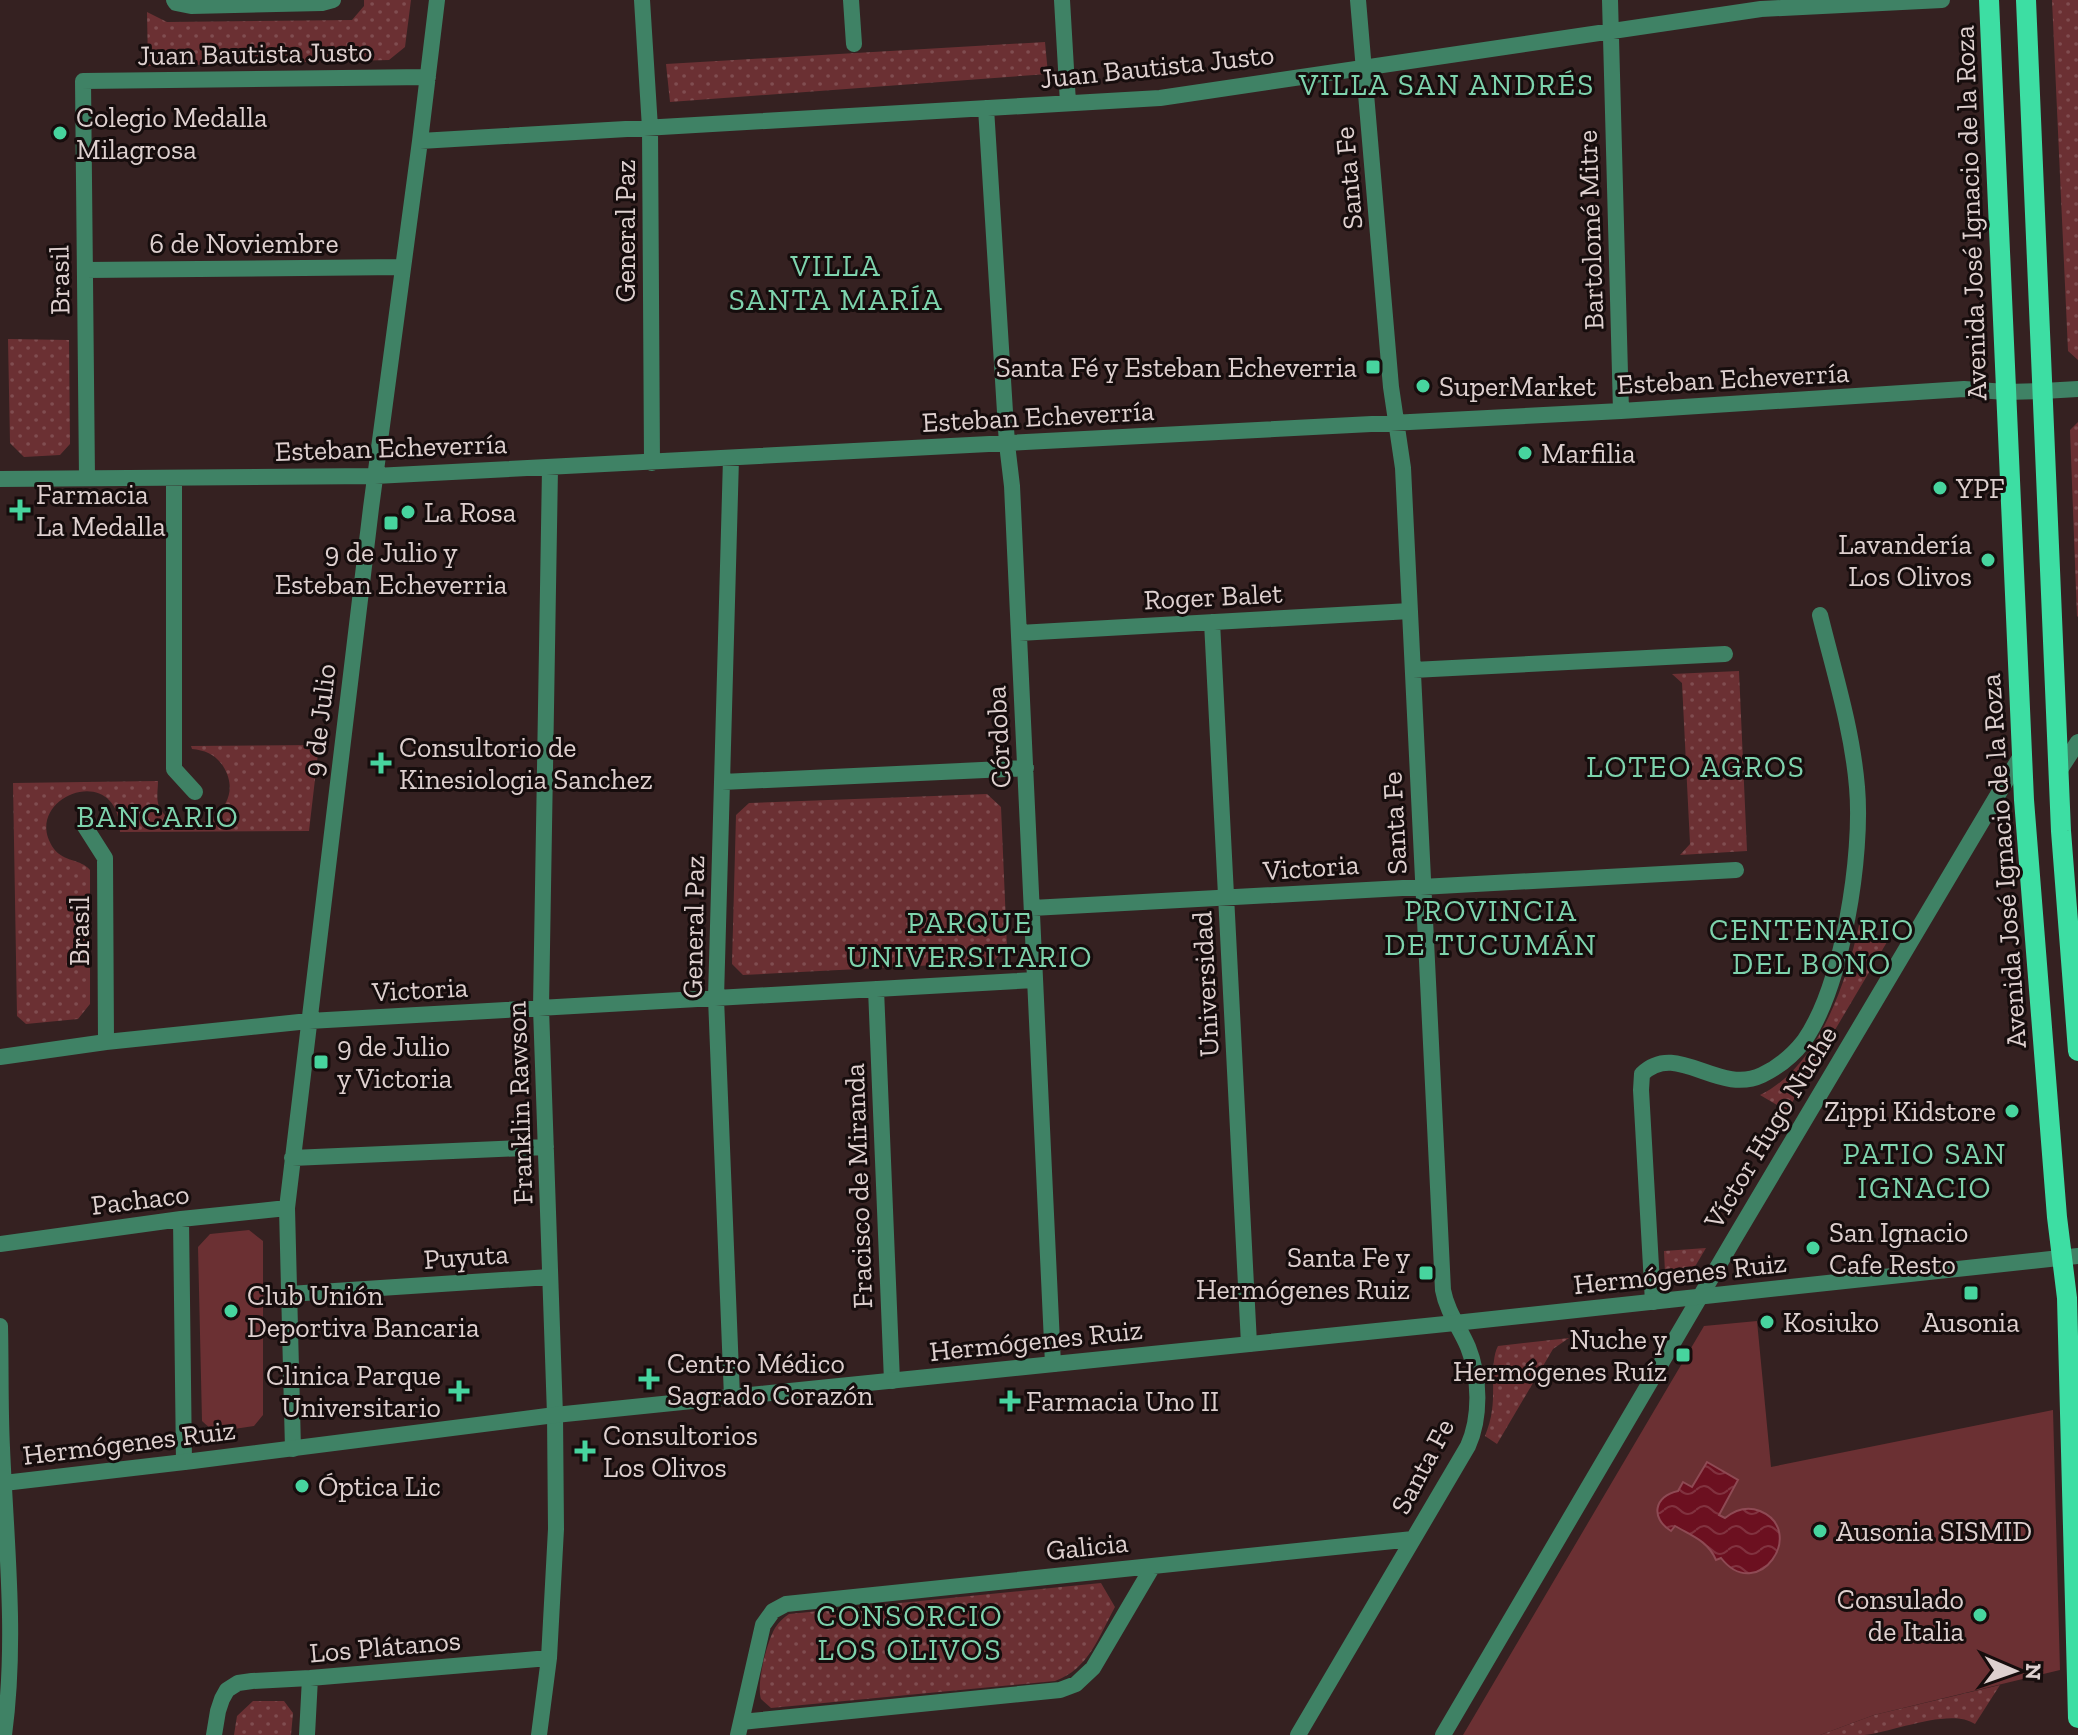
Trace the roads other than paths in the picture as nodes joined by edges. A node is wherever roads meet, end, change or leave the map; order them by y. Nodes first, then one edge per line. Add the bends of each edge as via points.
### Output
1 (333, 0) edge
2 (437, 0) edge
3 (642, 0) edge
4 (851, 0) edge
5 (1062, 0) edge
6 (1358, 0) edge
7 (1610, 0) edge
8 (1942, 0) edge
9 (1989, 0) edge
10 (2026, 0) edge
11 (175, 1) edge
12 (1611, 30) junction
13 (854, 44) dead end
14 (1364, 67) junction
15 (428, 77) junction
16 (83, 81) joint
17 (1068, 103) junction
18 (986, 108) junction
19 (650, 128) junction
20 (420, 141) junction
21 (402, 267) junction
22 (85, 270) junction
23 (2078, 389) edge
24 (2043, 391) junction
25 (2006, 392) junction
26 (1621, 411) junction
27 (1397, 423) junction
28 (1007, 444) junction
29 (731, 458) junction
30 (652, 463) junction
31 (550, 468) junction
32 (375, 476) junction
33 (87, 478) junction
34 (174, 478) junction
35 (0, 479) edge
36 (1410, 611) junction
37 (1820, 615) dead end
38 (1212, 622) junction
39 (1019, 633) junction
40 (1725, 654) dead end
41 (1413, 670) junction
42 (2078, 742) edge
43 (2022, 754) junction
44 (2078, 762) edge
45 (1026, 768) junction
46 (2059, 771) junction
47 (722, 782) junction
48 (195, 792) dead end
49 (84, 825) dead end
50 (1736, 870) dead end
51 (1423, 886) junction
52 (1227, 898) junction
53 (1032, 908) junction
54 (1035, 980) junction
55 (876, 989) junction
56 (716, 998) junction
57 (541, 1008) junction
58 (309, 1021) junction
59 (106, 1042) junction
60 (2078, 1051) edge
61 (0, 1057) edge
62 (546, 1147) junction
63 (292, 1158) junction
64 (287, 1208) junction
65 (181, 1219) junction
66 (0, 1244) edge
67 (2070, 1256) edge
68 (550, 1277) junction
69 (289, 1294) junction
70 (1700, 1297) junction
71 (1653, 1302) junction
72 (1455, 1323) junction
73 (0, 1326) edge
74 (1249, 1344) junction
75 (1053, 1364) junction
76 (892, 1381) junction
77 (732, 1397) junction
78 (555, 1415) junction
79 (293, 1449) junction
80 (184, 1462) junction
81 (2, 1483) edge
82 (1413, 1539) junction
83 (1153, 1566) junction
84 (549, 1658) junction
85 (310, 1678) junction
86 (4, 1711) edge
87 (2078, 1718) edge
88 (739, 1728) edge
89 (4, 1735) edge
90 (214, 1735) edge
91 (307, 1735) edge
92 (539, 1735) edge
93 (1298, 1735) edge
94 (1443, 1735) edge

1 - 11 street, Juan Bautista Justo via 191,6
2 - 15 street, 9 de Julio
3 - 19 street, General Paz
4 - 13 street
5 - 17 street
6 - 14 street, Santa Fe
7 - 12 street, Bartolomé Mitre
8 - 12 street, Juan Bautista Justo via 1761,9
9 - 25 main road, Avenida José Ignacio de la Roza
10 - 24 main road
12 - 14 street, Juan Bautista Justo
12 - 26 street, Bartolomé Mitre
14 - 17 street, Juan Bautista Justo via 1160,98
14 - 27 street, Santa Fe
15 - 16 street, Juan Bautista Justo
15 - 20 street, 9 de Julio
16 - 22 street, Brasil
17 - 18 street, Juan Bautista Justo
18 - 19 street, Juan Bautista Justo
18 - 28 street, Córdoba
19 - 20 street, Juan Bautista Justo
19 - 30 street, General Paz
20 - 21 street, 9 de Julio
21 - 22 street, 6 de Noviembre
21 - 32 street, 9 de Julio
22 - 33 street, Brasil
23 - 24 street, Esteban Echeverría
24 - 25 street, Esteban Echeverría
24 - 46 main road
25 - 26 street, Esteban Echeverría via 1964,389
25 - 43 main road, Avenida José Ignacio de la Roza
26 - 27 street, Esteban Echeverría
27 - 28 street, Esteban Echeverría
27 - 36 street, Santa Fe
28 - 29 street, Esteban Echeverría
28 - 39 street, Córdoba
29 - 30 street, Esteban Echeverría
29 - 47 street, General Paz
30 - 31 street, Esteban Echeverría
31 - 32 street, Esteban Echeverría
31 - 57 street, Franklin Rawson
32 - 34 street, Esteban Echeverría
32 - 58 street, 9 de Julio
33 - 34 street, Esteban Echeverría
33 - 35 street, Esteban Echeverría
34 - 48 street via 174,769
36 - 38 street, Roger Balet
36 - 41 street, Santa Fe
37 - 71 street via 1857,786 1856,849 1841,945 1813,1026 1776,1067 1743,1082 1669,1062 1650,1066 1642,1074
38 - 39 street, Roger Balet
38 - 52 street, Universidad
39 - 45 street, Córdoba
40 - 41 street
41 - 51 street, Santa Fe
42 - 46 street
43 - 67 main road, Avenida José Ignacio de la Roza via 2048,1107
43 - 70 street, Víctor Hugo Nuche
44 - 46 street
45 - 47 street
45 - 53 street, Córdoba
46 - 60 main road
47 - 56 street, General Paz
49 - 59 street, Brasil via 105,858
50 - 51 street, Victoria
51 - 52 street, Victoria
51 - 72 street, Santa Fe via 1443,1290
52 - 53 street, Victoria
52 - 74 street, Universidad
53 - 54 street, Córdoba
54 - 55 street, Victoria
54 - 75 street, Córdoba
55 - 56 street, Victoria
55 - 76 street, Fracisco de Miranda
56 - 57 street, Victoria
56 - 77 street, General Paz
57 - 58 street, Victoria
57 - 62 street, Franklin Rawson
58 - 59 street, Victoria
58 - 63 street, 9 de Julio
59 - 61 street, Victoria
62 - 63 street
62 - 68 street, Franklin Rawson
63 - 64 street, 9 de Julio
64 - 65 street, Pachaco
64 - 69 street, 9 de Julio
65 - 66 street, Pachaco
65 - 80 street
67 - 70 street, Hermógenes Ruiz
67 - 87 main road, Avenida José Ignacio de la Roza
68 - 69 street, Puyuta
68 - 78 street, Franklin Rawson
69 - 79 street, 9 de Julio
70 - 71 street, Hermógenes Ruiz
70 - 94 street, Víctor Hugo Nuche
71 - 72 street, Hermógenes Ruiz
72 - 74 street, Hermógenes Ruiz
72 - 82 street, Santa Fe via 1472,1359 1476,1426
73 - 81 street
74 - 75 street, Hermógenes Ruiz
75 - 76 street, Hermógenes Ruiz
76 - 77 street, Hermógenes Ruiz
77 - 78 street, Hermógenes Ruiz
78 - 79 street, Hermógenes Ruiz
78 - 84 street, Franklin Rawson
79 - 80 street, Hermógenes Ruiz
80 - 81 street, Hermógenes Ruiz
81 - 86 street via 11,1607
82 - 83 street, Galicia
82 - 93 street, Santa Fe
83 - 88 street via 1093,1668 1076,1684
83 - 88 street, Galicia via 779,1607 763,1625
84 - 85 street, Los Plátanos
84 - 92 street, Franklin Rawson
85 - 90 street, Los Plátanos via 238,1683 227,1690
85 - 91 street
86 - 89 street

